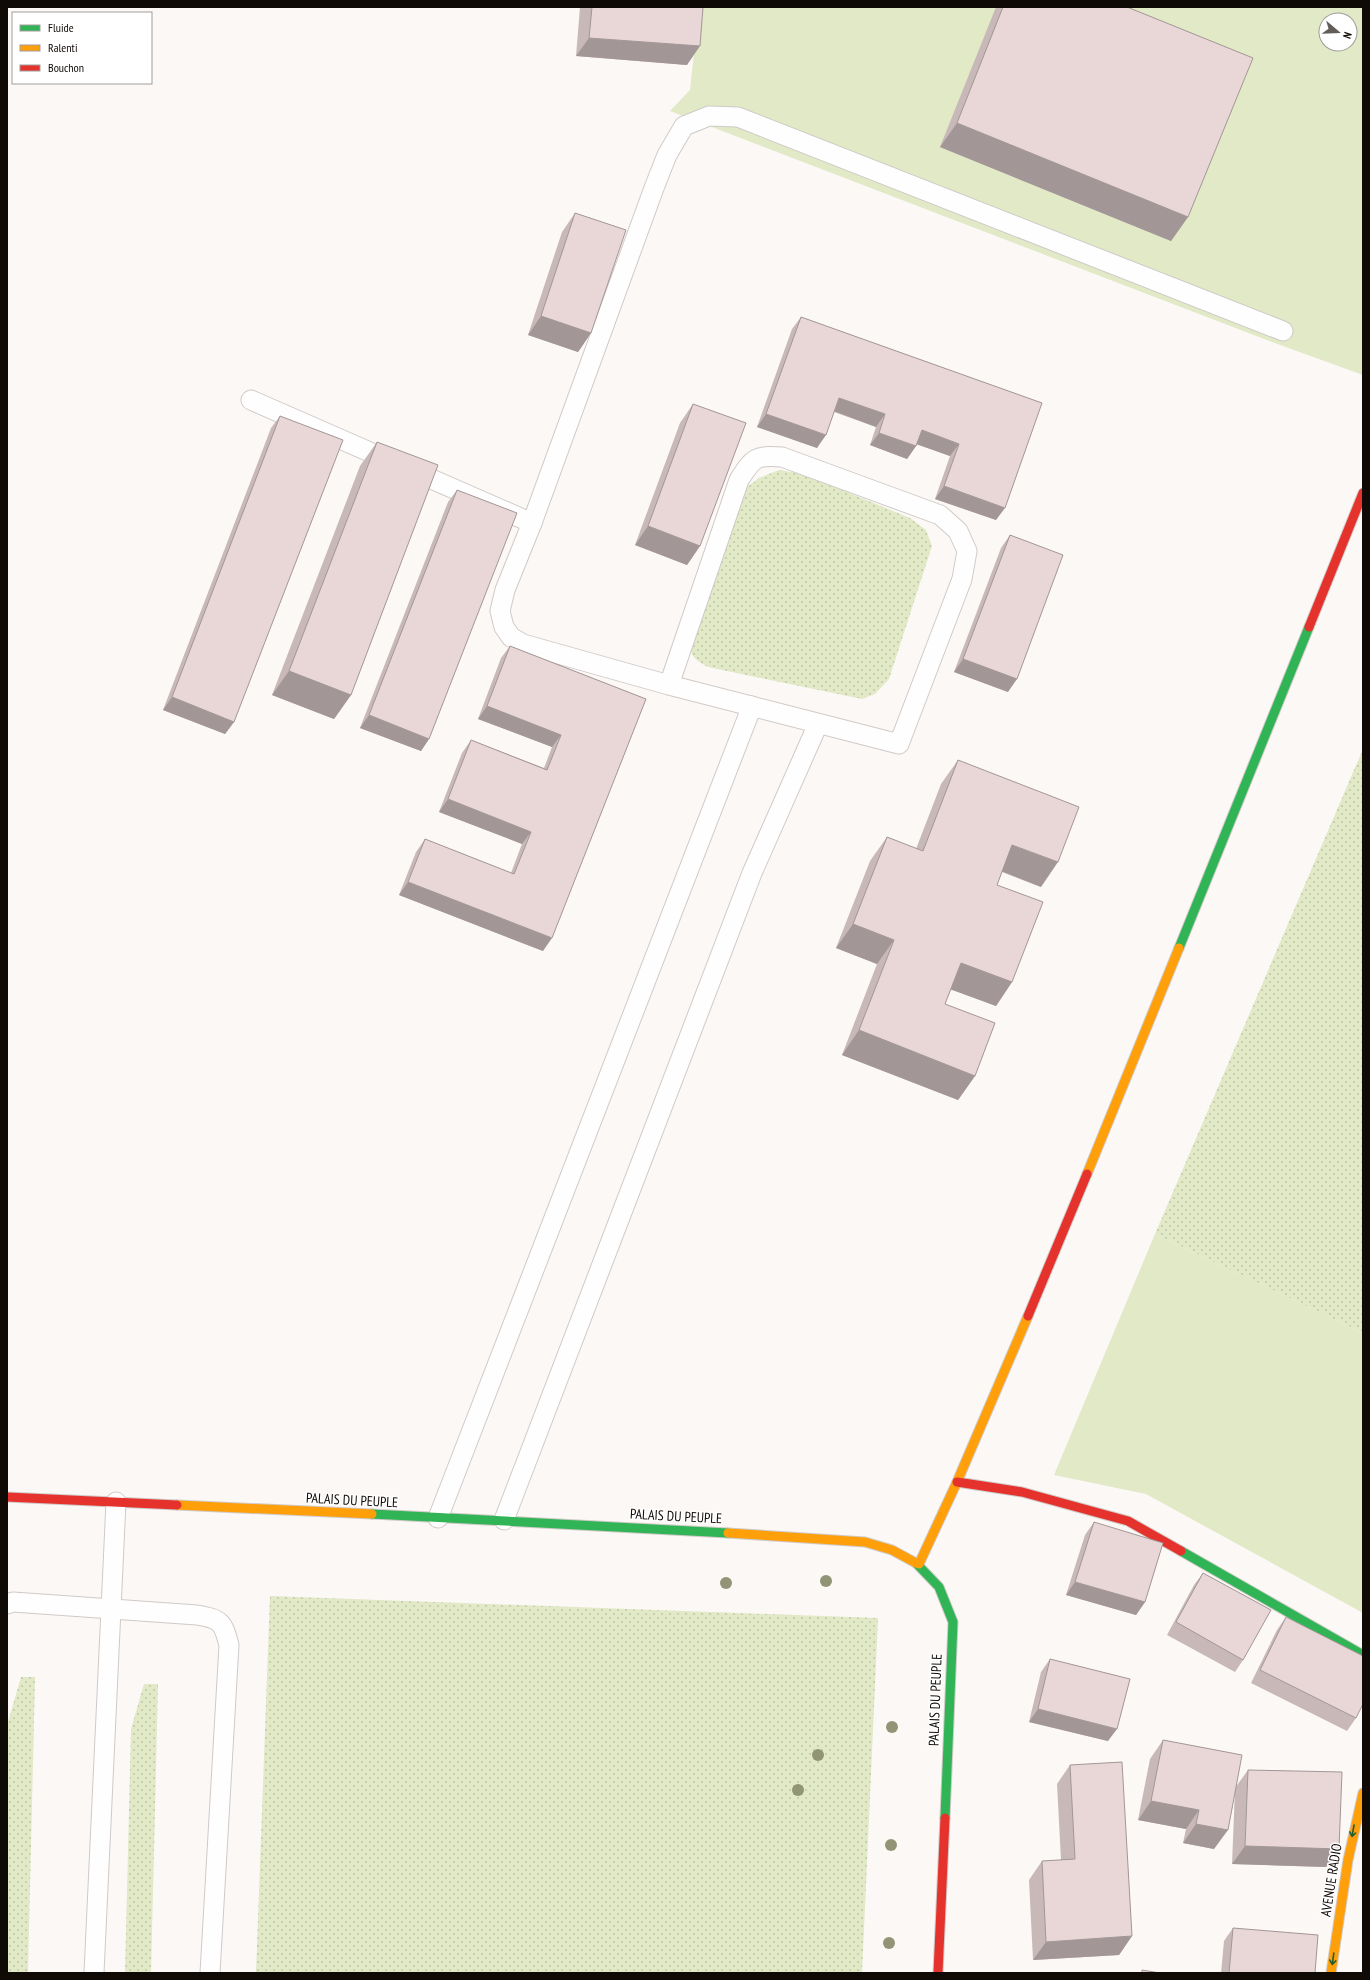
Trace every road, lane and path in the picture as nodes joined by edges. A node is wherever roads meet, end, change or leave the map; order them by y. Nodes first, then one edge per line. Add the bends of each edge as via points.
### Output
1 (1283, 331) dead end
2 (251, 400) dead end
3 (1363, 493) edge
4 (532, 523) junction
5 (669, 685) junction
6 (752, 706) junction
7 (818, 724) junction
8 (957, 1482) junction
9 (7, 1498) edge
10 (116, 1502) junction
11 (438, 1518) junction
12 (504, 1520) junction
13 (919, 1564) junction
14 (7, 1604) edge
15 (112, 1610) junction
16 (1363, 1655) edge
17 (1363, 1793) edge
18 (94, 1973) edge
19 (210, 1973) edge
20 (938, 1973) edge
21 (1331, 1973) edge

1 - 4 lane via 738,117 709,116 684,126 667,156
2 - 4 lane
3 - 8 street via 1061,1238
4 - 5 lane via 505,590 500,611 504,627 511,637 523,644
5 - 6 lane
5 - 7 lane via 739,480 750,463 763,455 782,457 940,515 958,531 967,551 962,579 899,744
6 - 7 lane
6 - 11 lane
7 - 12 lane via 752,873
8 - 13 street
8 - 16 street via 1022,1492 1128,1521
9 - 10 street, PALAIS DU PEUPLE
10 - 11 street, PALAIS DU PEUPLE
10 - 15 lane
11 - 12 street, PALAIS DU PEUPLE
12 - 13 street, PALAIS DU PEUPLE via 865,1542 892,1550
13 - 20 street, PALAIS DU PEUPLE via 939,1587 953,1622
14 - 15 lane via 13,1602
15 - 18 lane
15 - 19 lane via 214,1618 224,1628 229,1645
17 -> 21 street, AVENUE RADIO via 1345,1881

